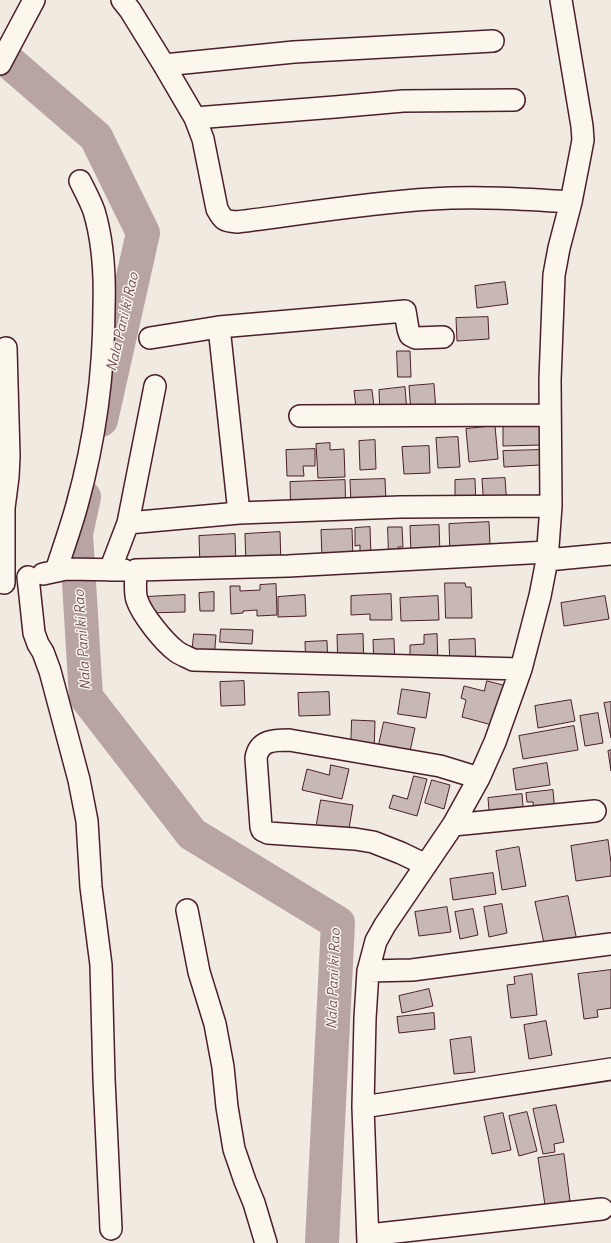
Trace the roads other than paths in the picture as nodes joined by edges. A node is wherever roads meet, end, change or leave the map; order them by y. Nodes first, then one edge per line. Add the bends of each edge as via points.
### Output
1 (34, 0) edge
2 (122, 0) edge
3 (561, 0) edge
4 (493, 41) dead end
5 (0, 64) edge
6 (164, 65) junction
7 (514, 100) dead end
8 (195, 118) junction
9 (80, 181) dead end
10 (571, 202) junction
11 (219, 327) junction
12 (443, 337) dead end
13 (150, 338) dead end
14 (6, 348) dead end
15 (155, 386) dead end
16 (550, 415) junction
17 (300, 416) dead end
18 (551, 506) junction
19 (239, 513) junction
20 (128, 523) junction
21 (611, 554) edge
22 (547, 556) junction
23 (61, 570) junction
24 (107, 570) junction
25 (136, 570) junction
26 (28, 577) junction
27 (2, 584) edge
28 (521, 669) junction
29 (479, 778) junction
30 (595, 811) dead end
31 (453, 825) junction
32 (426, 865) junction
33 (187, 910) dead end
34 (611, 944) edge
35 (368, 971) junction
36 (611, 1069) edge
37 (363, 1107) junction
38 (602, 1209) dead end
39 (111, 1229) dead end
40 (368, 1239) edge
41 (266, 1243) edge

1 - 5 street
2 - 6 street
3 - 10 street via 583,140
4 - 6 street via 294,52
6 - 8 street
7 - 8 street via 403,100
8 - 10 street via 204,145 218,209 224,220 228,221 432,199 487,198
9 - 23 street via 94,212 102,252 104,327 99,398 91,449
10 - 16 street via 554,275
11 - 12 street via 405,311 410,335 416,338
11 - 13 street
11 - 19 street
14 - 27 street via 9,456 4,508
15 - 20 street
16 - 17 street
16 - 18 street
18 - 19 street via 400,507
18 - 22 street
19 - 20 street
20 - 24 street
21 - 22 street
22 - 25 street
22 - 28 street via 540,596
23 - 24 street
23 - 26 street
24 - 25 street
25 - 28 street via 137,600 146,618 177,652 193,660
26 - 27 street
26 - 39 street via 34,633 50,671 87,820 91,887 101,965
28 - 29 street
29 - 31 street
29 - 32 street via 440,766 289,740 274,740 257,751 261,827 265,832 373,842
30 - 31 street
31 - 32 street
32 - 35 street via 382,930 376,941
33 - 41 street via 199,972 215,1024 234,1149
34 - 35 street via 412,970
35 - 37 street
36 - 37 street
37 - 40 street
38 - 40 street

